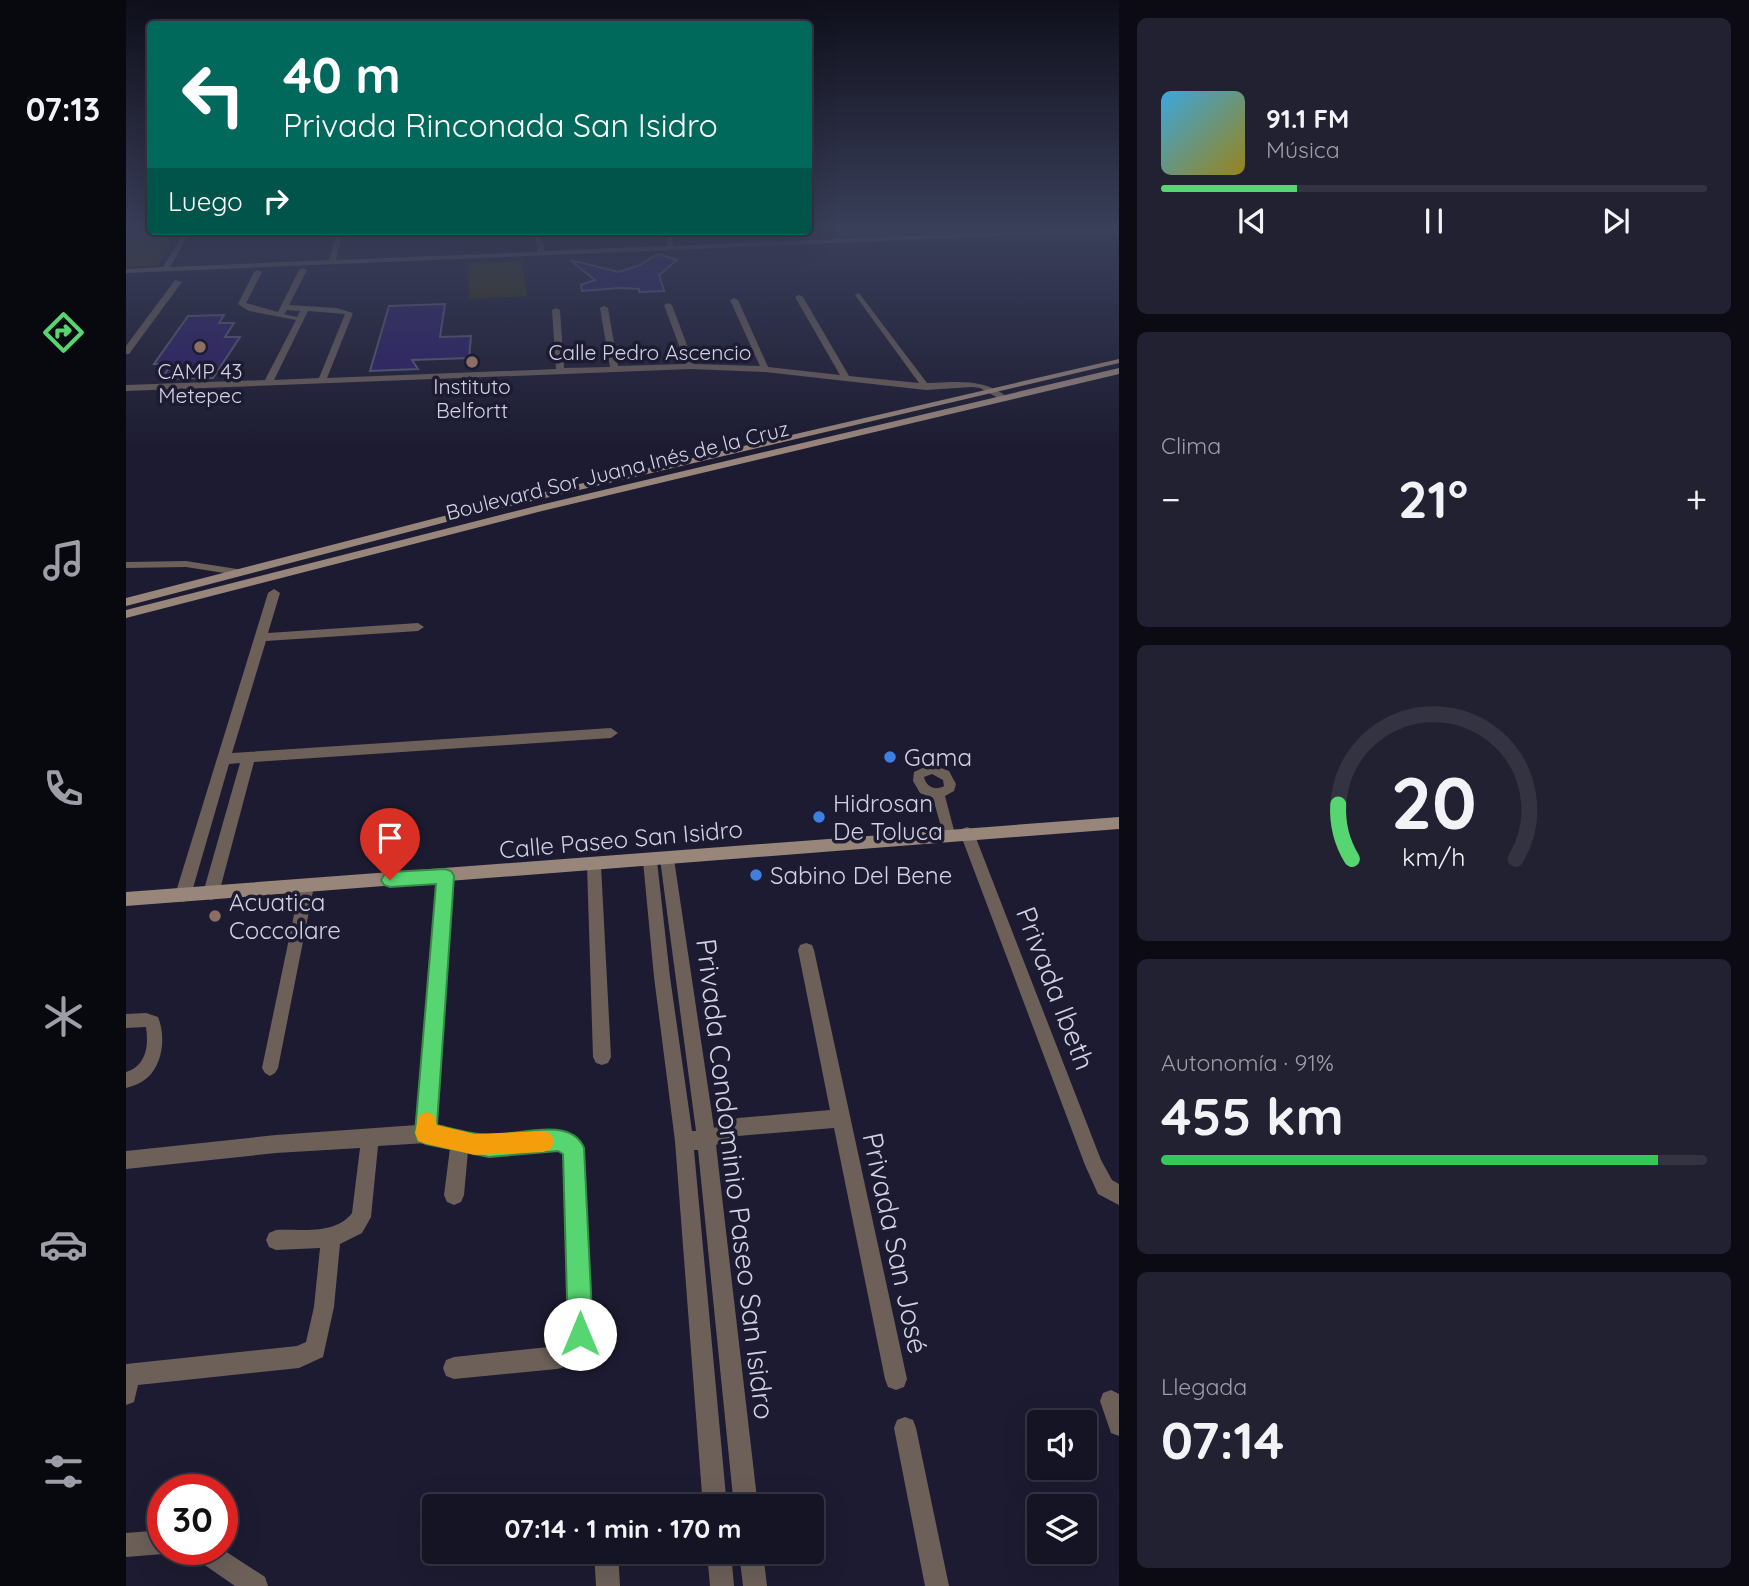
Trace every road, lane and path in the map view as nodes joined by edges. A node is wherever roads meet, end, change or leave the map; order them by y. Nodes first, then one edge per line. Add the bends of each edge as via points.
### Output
1 (164, 301) edge
2 (243, 301) edge
3 (287, 301) edge
4 (734, 301) edge
5 (801, 301) edge
6 (863, 301) edge
7 (668, 305) dead end
8 (604, 308) dead end
9 (556, 310) dead end
10 (282, 311) junction
11 (302, 315) junction
12 (126, 352) edge
13 (1119, 361) edge
14 (691, 366) junction
15 (614, 368) junction
16 (765, 369) junction
17 (560, 370) junction
18 (1119, 372) edge
19 (847, 379) junction
20 (322, 380) junction
21 (269, 381) junction
22 (926, 387) junction
23 (126, 388) edge
24 (990, 389) junction
25 (1003, 397) junction
26 (126, 565) edge
27 (237, 572) junction
28 (274, 593) dead end
29 (126, 602) edge
30 (126, 614) edge
31 (418, 627) dead end
32 (260, 637) junction
33 (611, 733) dead end
34 (248, 758) junction
35 (223, 759) junction
36 (938, 794) dead end
37 (1119, 823) edge
38 (967, 833) junction
39 (949, 834) junction
40 (658, 860) junction
41 (594, 865) junction
42 (445, 876) junction
43 (307, 886) junction
44 (211, 893) junction
45 (183, 895) junction
46 (126, 899) edge
47 (806, 950) dead end
48 (126, 1021) edge
49 (602, 1057) dead end
50 (270, 1068) dead end
51 (126, 1080) edge
52 (841, 1118) junction
53 (426, 1133) junction
54 (369, 1139) junction
55 (460, 1139) junction
56 (706, 1140) junction
57 (684, 1141) junction
58 (126, 1160) edge
59 (454, 1195) dead end
60 (1119, 1195) edge
61 (331, 1236) junction
62 (276, 1241) dead end
63 (454, 1368) dead end
64 (896, 1380) dead end
65 (127, 1381) edge
66 (1111, 1401) dead end
67 (1119, 1425) edge
68 (905, 1428) dead end
69 (714, 1494) edge
70 (745, 1494) edge
71 (147, 1543) edge
72 (126, 1545) edge
73 (607, 1564) edge
74 (720, 1564) edge
75 (752, 1564) edge
76 (225, 1565) edge
77 (256, 1586) edge
78 (608, 1586) edge
79 (722, 1586) edge
80 (754, 1586) edge
81 (937, 1586) edge

1 - 12 street
2 - 10 street via 252,309
3 - 10 street
4 - 16 street
5 - 19 street
6 - 22 street
7 - 14 street
8 - 15 street
9 - 17 street
10 - 11 street
11 - 20 street via 349,313
11 - 21 street
13 - 24 main road, Boulevard Sor Juana Inés de la Cruz
14 - 15 street, Calle Pedro Ascencio
14 - 16 street, Calle Pedro Ascencio
15 - 17 street, Calle Pedro Ascencio
16 - 19 street, Calle Pedro Ascencio
17 - 20 street, Calle Pedro Ascencio
18 - 25 main road, Boulevard Sor Juana Inés de la Cruz
19 - 22 street, Calle Pedro Ascencio
20 - 21 street, Calle Pedro Ascencio
21 - 23 street, Calle Pedro Ascencio
22 - 24 street, Calle Pedro Ascencio via 972,384
24 - 25 street, Calle Pedro Ascencio
24 - 27 main road, Boulevard Sor Juana Inés de la Cruz
25 - 30 main road, Boulevard Sor Juana Inés de la Cruz via 527,511
26 - 27 street via 186,564
27 - 29 main road, Boulevard Sor Juana Inés de la Cruz
28 - 32 street
31 - 32 street
32 - 35 street
33 - 34 street
34 - 35 street
34 - 44 street
35 - 45 street
36 - 39 lane
37 - 38 main road, Calle Paseo San Isidro
38 - 39 main road, Calle Paseo San Isidro
38 - 60 street, Privada Ibeth via 1094,1165 1105,1187
39 - 40 main road, Calle Paseo San Isidro
40 - 41 main road, Calle Paseo San Isidro
40 - 56 street, Privada Condominio Paseo San Isidro
40 - 57 street, Privada Condominio Paseo San Isidro
41 - 42 main road, Calle Paseo San Isidro
41 - 49 street
42 - 43 main road, Calle Paseo San Isidro
42 - 53 street
43 - 44 main road, Calle Paseo San Isidro
43 - 50 lane
44 - 45 main road, Calle Paseo San Isidro
45 - 46 main road, Calle Paseo San Isidro
47 - 52 street, Privada San José
48 - 51 lane via 153,1022 156,1031 149,1066 144,1074
52 - 56 street, Privada San José via 738,1127
52 - 64 street, Privada San José
53 - 54 street
53 - 55 street
54 - 58 street
54 - 61 street via 361,1217 347,1233
55 - 59 street
55 - 63 street via 489,1146 560,1140 574,1148 580,1334 576,1354
56 - 57 street, Privada San José
56 - 70 street, Privada Condominio Paseo San Isidro
57 - 69 street, Privada Condominio Paseo San Isidro
61 - 62 street
61 - 65 street via 324,1307 314,1349 299,1357
66 - 67 street
68 - 81 street
71 - 72 street
73 - 78 street
74 - 79 street
75 - 80 street
76 - 77 street

